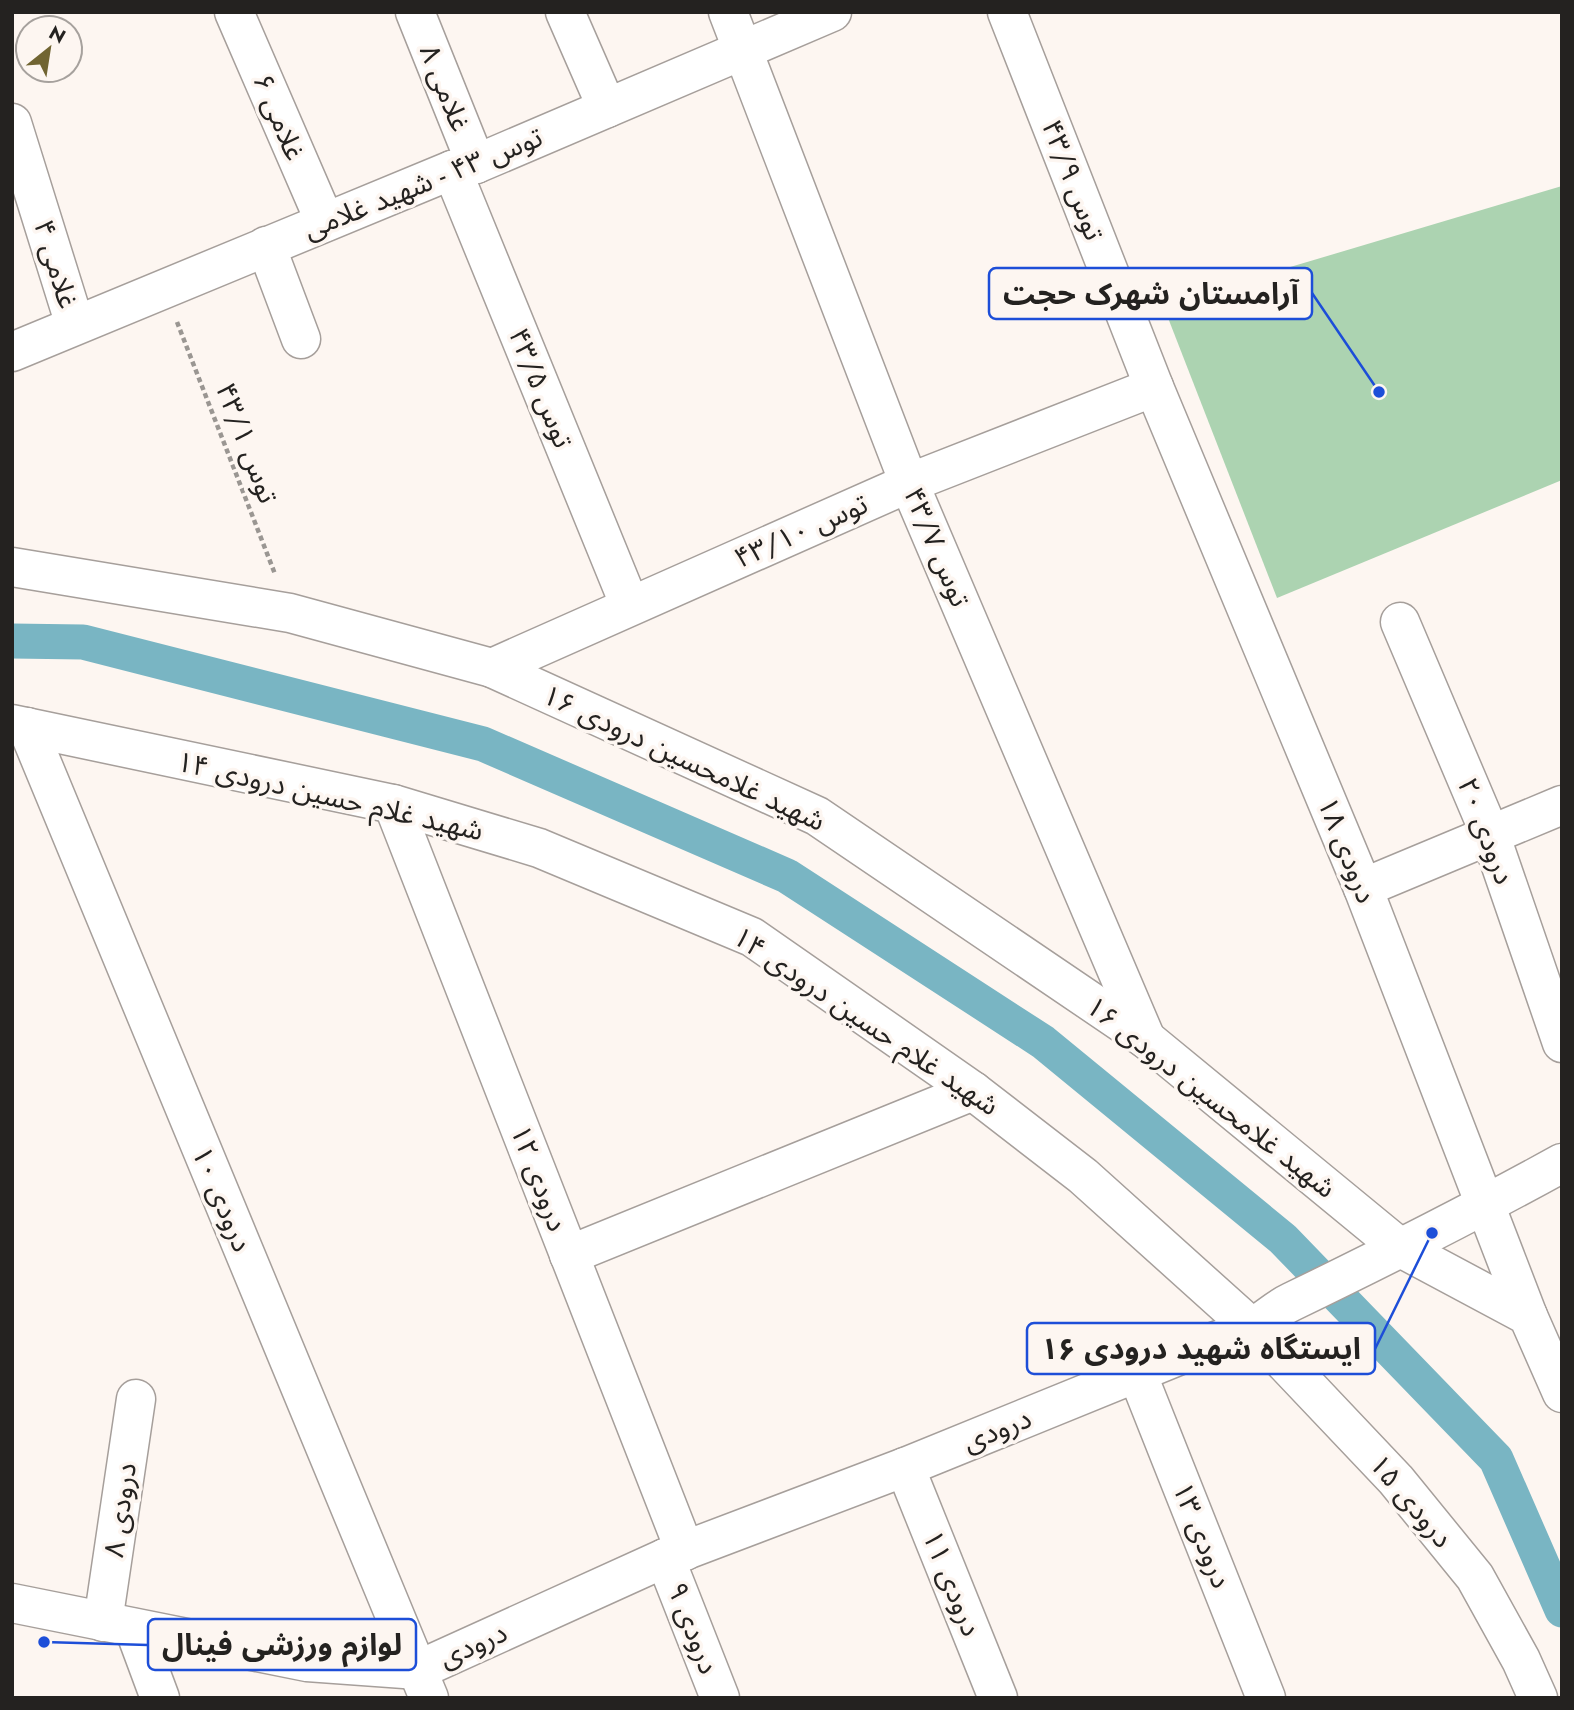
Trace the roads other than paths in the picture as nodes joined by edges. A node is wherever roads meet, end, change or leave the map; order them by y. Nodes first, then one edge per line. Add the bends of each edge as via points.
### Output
1 (234, 12) edge
2 (415, 12) edge
3 (565, 12) edge
4 (728, 12) edge
5 (832, 12) edge
6 (1007, 12) edge
7 (742, 50) junction
8 (607, 108) junction
9 (12, 123) edge
10 (464, 167) junction
11 (325, 222) junction
12 (266, 246) junction
13 (75, 325) junction
14 (301, 339) dead end
15 (12, 352) edge
16 (1154, 387) junction
17 (909, 483) junction
18 (12, 567) edge
19 (630, 606) junction
20 (1400, 622) dead end
21 (492, 668) junction
22 (19, 726) edge
23 (393, 804) junction
24 (1562, 805) edge
25 (1490, 834) junction
26 (1363, 888) junction
27 (1146, 1039) junction
28 (1562, 1044) edge
29 (973, 1091) junction
30 (1562, 1163) edge
31 (1486, 1205) junction
32 (569, 1255) junction
33 (1384, 1256) junction
34 (1267, 1317) junction
35 (1528, 1317) junction
36 (1137, 1373) junction
37 (1562, 1393) edge
38 (136, 1399) dead end
39 (905, 1468) junction
40 (676, 1555) junction
41 (12, 1603) edge
42 (118, 1625) junction
43 (424, 1684) edge
44 (160, 1698) edge
45 (720, 1698) edge
46 (998, 1698) edge
47 (1266, 1698) edge
48 (1538, 1698) edge

1 - 11 street, غلامی ۶
2 - 10 street, غلامی ۸
3 - 8 street
4 - 7 street, توس ۴۳/۷
5 - 7 street, توس ۴۳ - شهید غلامی
6 - 16 street, توس ۴۳/۹
7 - 8 street, توس ۴۳ - شهید غلامی
7 - 17 street, توس ۴۳/۷
8 - 10 street, توس ۴۳ - شهید غلامی
9 - 13 street, غلامی ۴
10 - 11 street, توس ۴۳ - شهید غلامی
10 - 19 street, توس ۴۳/۵
11 - 12 street, توس ۴۳ - شهید غلامی
12 - 13 street, توس ۴۳ - شهید غلامی
12 - 14 street
13 - 15 street, توس ۴۳ - شهید غلامی
16 - 17 street, توس ۴۳/۱۰
16 - 26 street, درودی ۱۸
17 - 19 street, توس ۴۳/۱۰
17 - 27 street, توس ۴۳/۷
18 - 21 street, شهید غلامحسین درودی ۱۶ via 290,613
19 - 21 street, توس ۴۳/۱۰
20 - 25 street, درودی ۲۰
21 - 27 street, شهید غلامحسین درودی ۱۶ via 817,816
22 - 23 street, شهید غلام حسین درودی ۱۴
22 - 43 street, درودی ۱۰
23 - 29 street, شهید غلام حسین درودی ۱۴ via 539,848 752,937
23 - 32 street, درودی ۱۲
24 - 25 street
25 - 26 street
25 - 28 street, درودی ۲۰
26 - 31 street, درودی ۱۸
27 - 33 street, شهید غلامحسین درودی ۱۶
29 - 32 street
29 - 34 street, شهید غلام حسین درودی ۱۴
30 - 31 street, درودی
31 - 33 street, درودی
31 - 35 street, درودی ۱۸
32 - 40 street, درودی ۱۲
33 - 34 street, درودی
33 - 35 street, شهید غلامحسین درودی ۱۶
34 - 36 street, درودی
34 - 48 street, درودی ۱۵ via 1475,1577
35 - 37 street, درودی ۱۸
36 - 39 street, درودی
36 - 47 street, درودی ۱۳
38 - 42 street, درودی ۸
39 - 40 street, درودی
39 - 46 street, درودی ۱۱
40 - 43 street, درودی
40 - 45 street, درودی ۹
41 - 42 street
42 - 43 street
42 - 44 street

